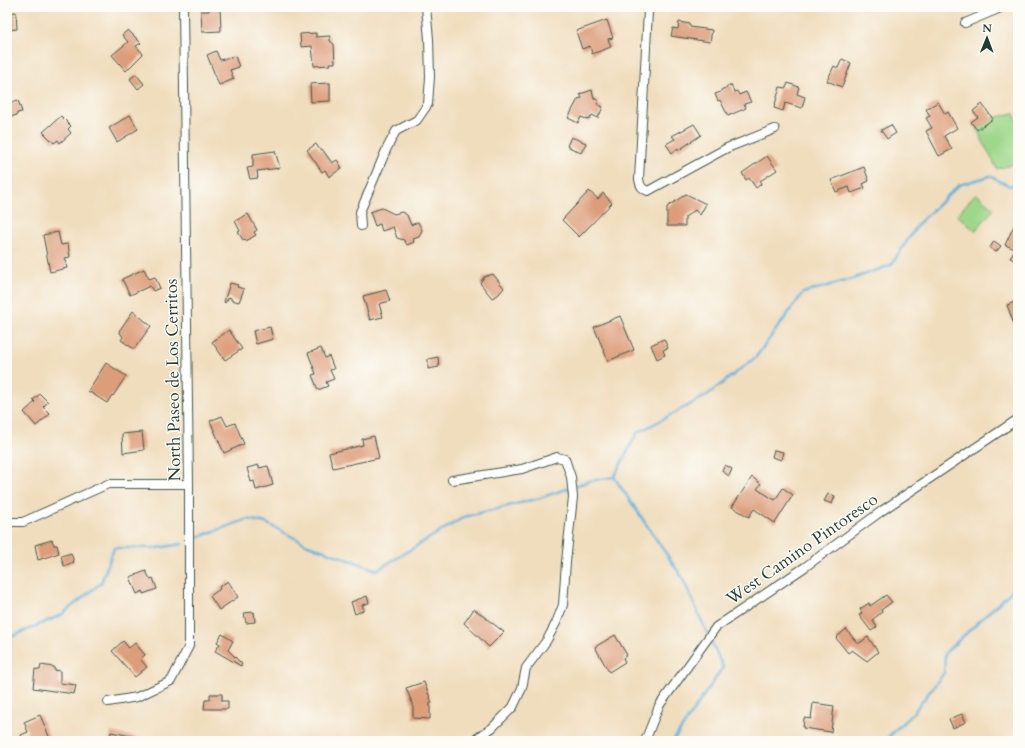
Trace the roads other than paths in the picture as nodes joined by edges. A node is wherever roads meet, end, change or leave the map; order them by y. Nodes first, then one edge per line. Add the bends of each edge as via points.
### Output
1 (183, 7) edge
2 (426, 7) edge
3 (646, 7) edge
4 (1003, 7) edge
5 (965, 23) dead end
6 (775, 129) dead end
7 (361, 226) dead end
8 (1018, 420) edge
9 (452, 480) dead end
10 (189, 484) junction
11 (7, 522) edge
12 (108, 702) dead end
13 (473, 741) edge
14 (645, 741) edge

1 - 10 street, North Paseo de Los Cerritos
2 - 7 street via 430,77 428,104 417,120 396,131 360,212
3 - 6 street via 648,11 639,179 644,190 648,191 727,148
4 - 5 street
8 - 14 street, West Camino Pintoresco via 883,510 716,627 659,706
9 - 13 street via 522,469 557,457 565,459 571,477 573,497 563,605 556,623 526,668 522,688 513,707 492,728
10 - 11 street via 108,484 23,522
10 - 12 street, North Paseo de Los Cerritos via 189,646 171,681 136,697

